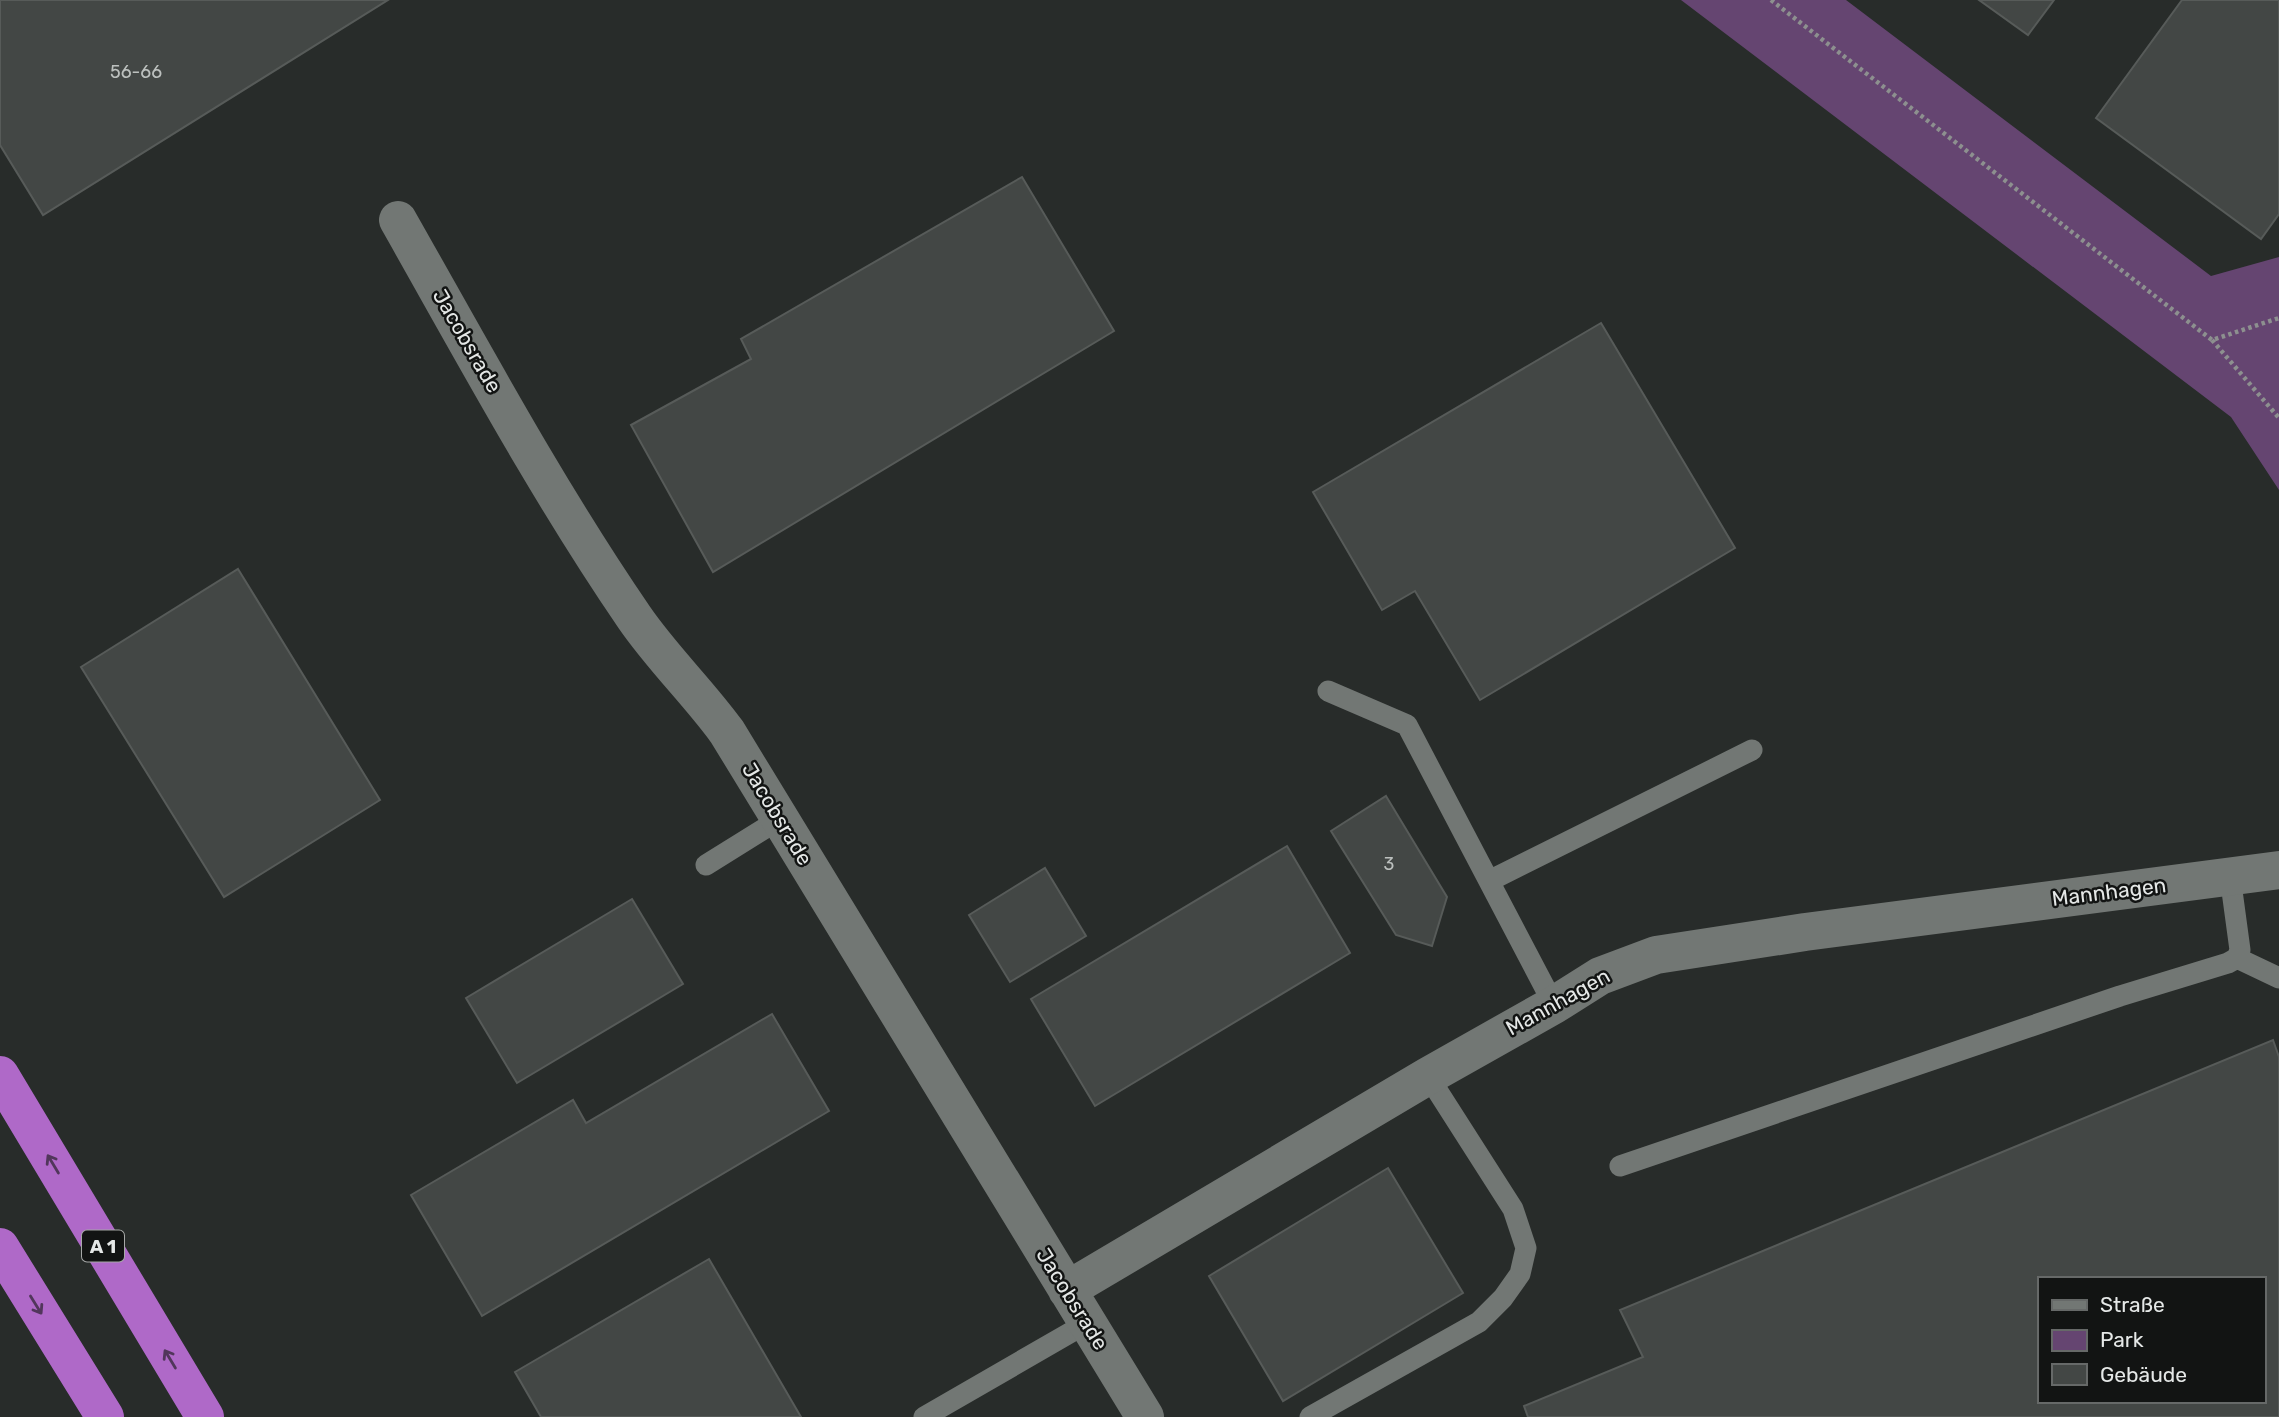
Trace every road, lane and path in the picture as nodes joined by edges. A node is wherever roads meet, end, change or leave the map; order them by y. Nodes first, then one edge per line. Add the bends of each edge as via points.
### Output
1 (1772, 0) edge
2 (398, 220) dead end
3 (2279, 318) edge
4 (2213, 340) junction
5 (2279, 418) edge
6 (1328, 691) dead end
7 (1752, 750) dead end
8 (780, 819) junction
9 (706, 865) dead end
10 (2279, 870) edge
11 (2230, 876) junction
12 (1489, 881) junction
13 (2237, 958) junction
14 (2279, 978) edge
15 (1554, 1005) junction
16 (0, 1075) edge
17 (1428, 1076) junction
18 (1620, 1166) dead end
19 (0, 1247) edge
20 (1067, 1290) junction
21 (1087, 1323) junction
22 (105, 1417) edge
23 (205, 1417) edge
24 (924, 1417) edge
25 (1145, 1417) edge
26 (1310, 1417) edge

1 - 4 path
2 - 8 street, Jacobsrade via 568,517 655,646 707,704
3 - 4 path
4 - 5 path
6 - 12 lane via 1407,725
7 - 12 lane
8 - 9 lane
8 - 20 street, Jacobsrade
10 - 11 street, Mannhagen
11 - 13 lane
11 - 15 street, Mannhagen via 1656,955 1600,976
12 - 15 lane
13 - 14 lane
13 - 18 lane
15 - 17 street, Mannhagen
23 -> 16 highway, A 1
17 - 20 street, Mannhagen
17 - 26 lane via 1513,1209 1526,1248 1520,1274 1479,1322
19 -> 22 highway
20 - 21 street, Jacobsrade
21 - 24 lane
21 - 25 street, Jacobsrade

